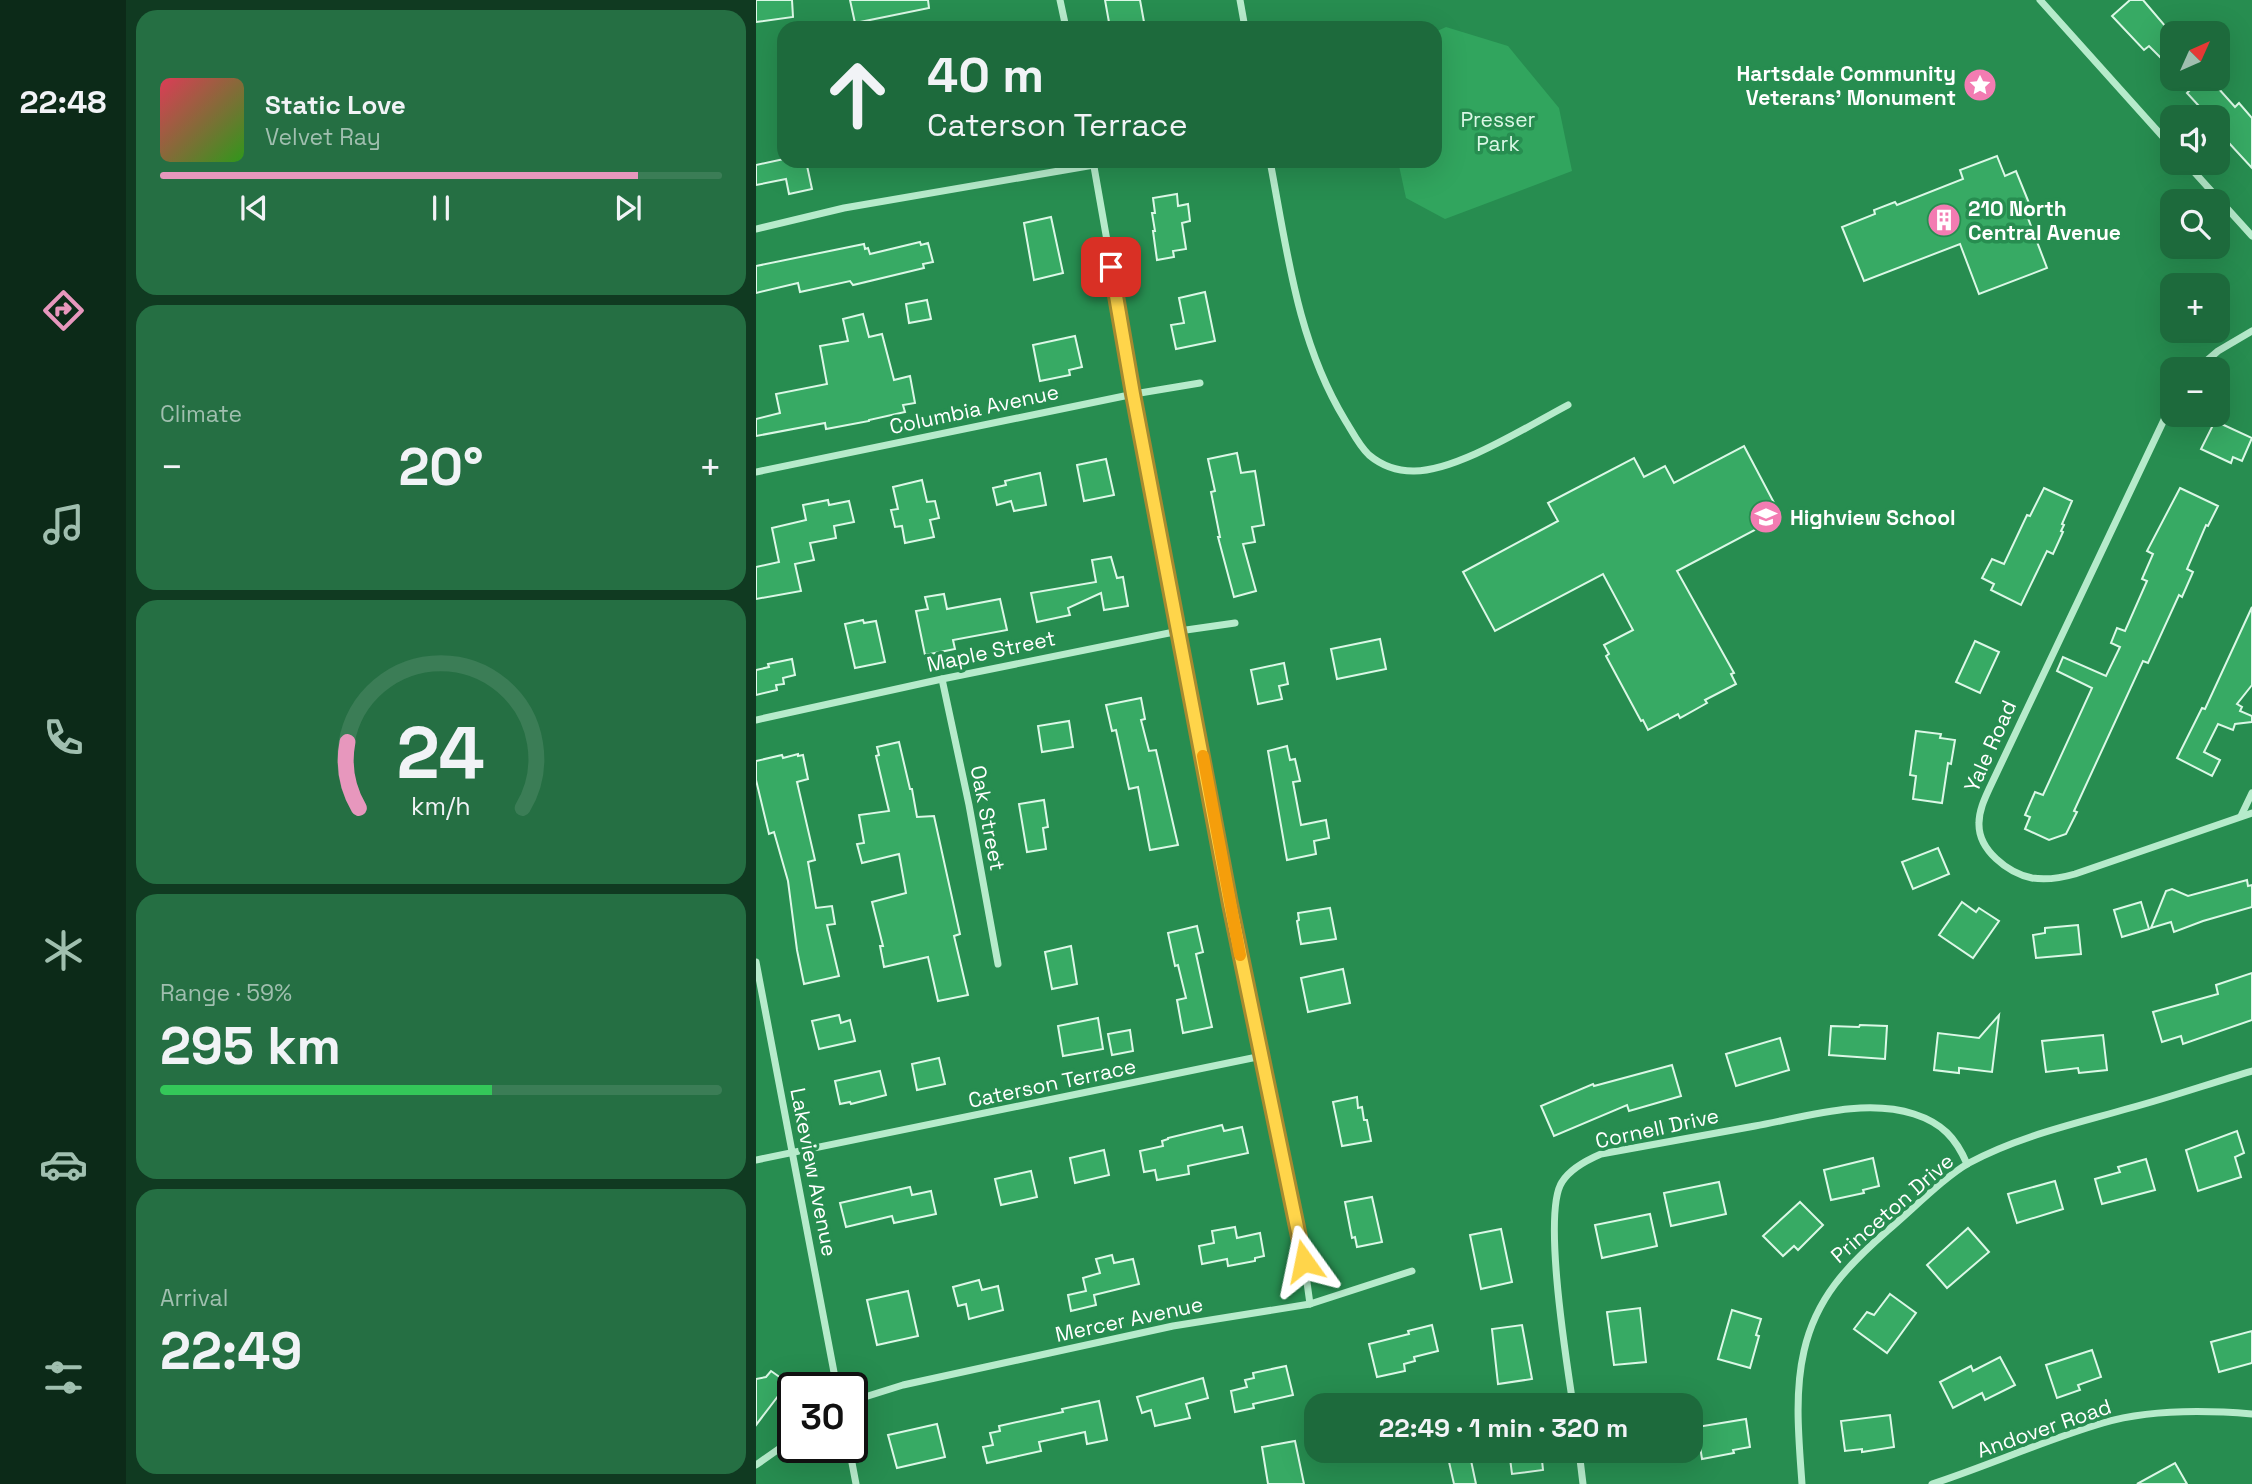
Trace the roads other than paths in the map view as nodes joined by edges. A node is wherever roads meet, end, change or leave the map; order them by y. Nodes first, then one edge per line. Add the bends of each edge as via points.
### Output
1 (1060, 0) edge
2 (1240, 0) edge
3 (2040, 0) edge
4 (1064, 21) edge
5 (1244, 21) edge
6 (2160, 133) edge
7 (1065, 168) edge
8 (1094, 168) edge
9 (1271, 168) edge
10 (2197, 175) edge
11 (756, 229) edge
12 (2252, 236) edge
13 (2252, 331) edge
14 (2211, 357) edge
15 (1200, 383) dead end
16 (1133, 394) junction
17 (1568, 405) dead end
18 (2161, 427) edge
19 (756, 472) edge
20 (1235, 623) dead end
21 (1179, 631) junction
22 (942, 679) junction
23 (756, 720) edge
24 (2252, 793) edge
25 (2252, 813) edge
26 (2241, 816) junction
27 (756, 962) edge
28 (998, 964) dead end
29 (1262, 1056) junction
30 (2252, 1070) edge
31 (793, 1154) junction
32 (756, 1160) edge
33 (1967, 1164) junction
34 (1412, 1271) dead end
35 (1310, 1304) junction
36 (834, 1372) edge
37 (1571, 1393) edge
38 (868, 1396) edge
39 (2252, 1414) edge
40 (777, 1450) edge
41 (852, 1463) edge
42 (1580, 1463) edge
43 (756, 1465) edge
44 (856, 1484) edge
45 (1583, 1484) edge
46 (1802, 1484) edge
47 (1932, 1484) edge

1 - 4 street
2 - 5 street
3 - 6 street
7 - 11 street
8 - 16 street
9 - 17 street via 1299,312 1317,366 1368,454 1388,467 1437,469
10 - 12 street
13 - 14 street
15 - 16 street, Columbia Avenue
16 - 19 street, Columbia Avenue
16 - 21 street
18 - 26 street, Yale Road via 1990,787 1979,826 1988,850 1998,860 2019,873 2045,879 2075,874
20 - 21 street, Maple Street
21 - 22 street, Maple Street
21 - 29 street
22 - 23 street, Maple Street
22 - 28 street, Oak Street
24 - 26 street
25 - 26 street, Yale Road
27 - 31 street, Lakeview Avenue
29 - 31 street, Caterson Terrace
29 - 35 street
30 - 33 street, Princeton Drive via 2047,1131
31 - 32 street, Caterson Terrace
31 - 36 street, Lakeview Avenue
33 - 37 street, Cornell Drive via 1955,1140 1931,1121 1899,1110 1874,1108 1601,1154 1584,1162 1562,1182 1554,1206 1558,1295
33 - 46 street, Princeton Drive via 1855,1261 1818,1310 1800,1377
34 - 35 street, Mercer Avenue
35 - 38 street, Mercer Avenue via 1173,1326
39 - 47 street, Andover Road via 2173,1412 2105,1422
40 - 43 street
41 - 44 street
42 - 45 street

